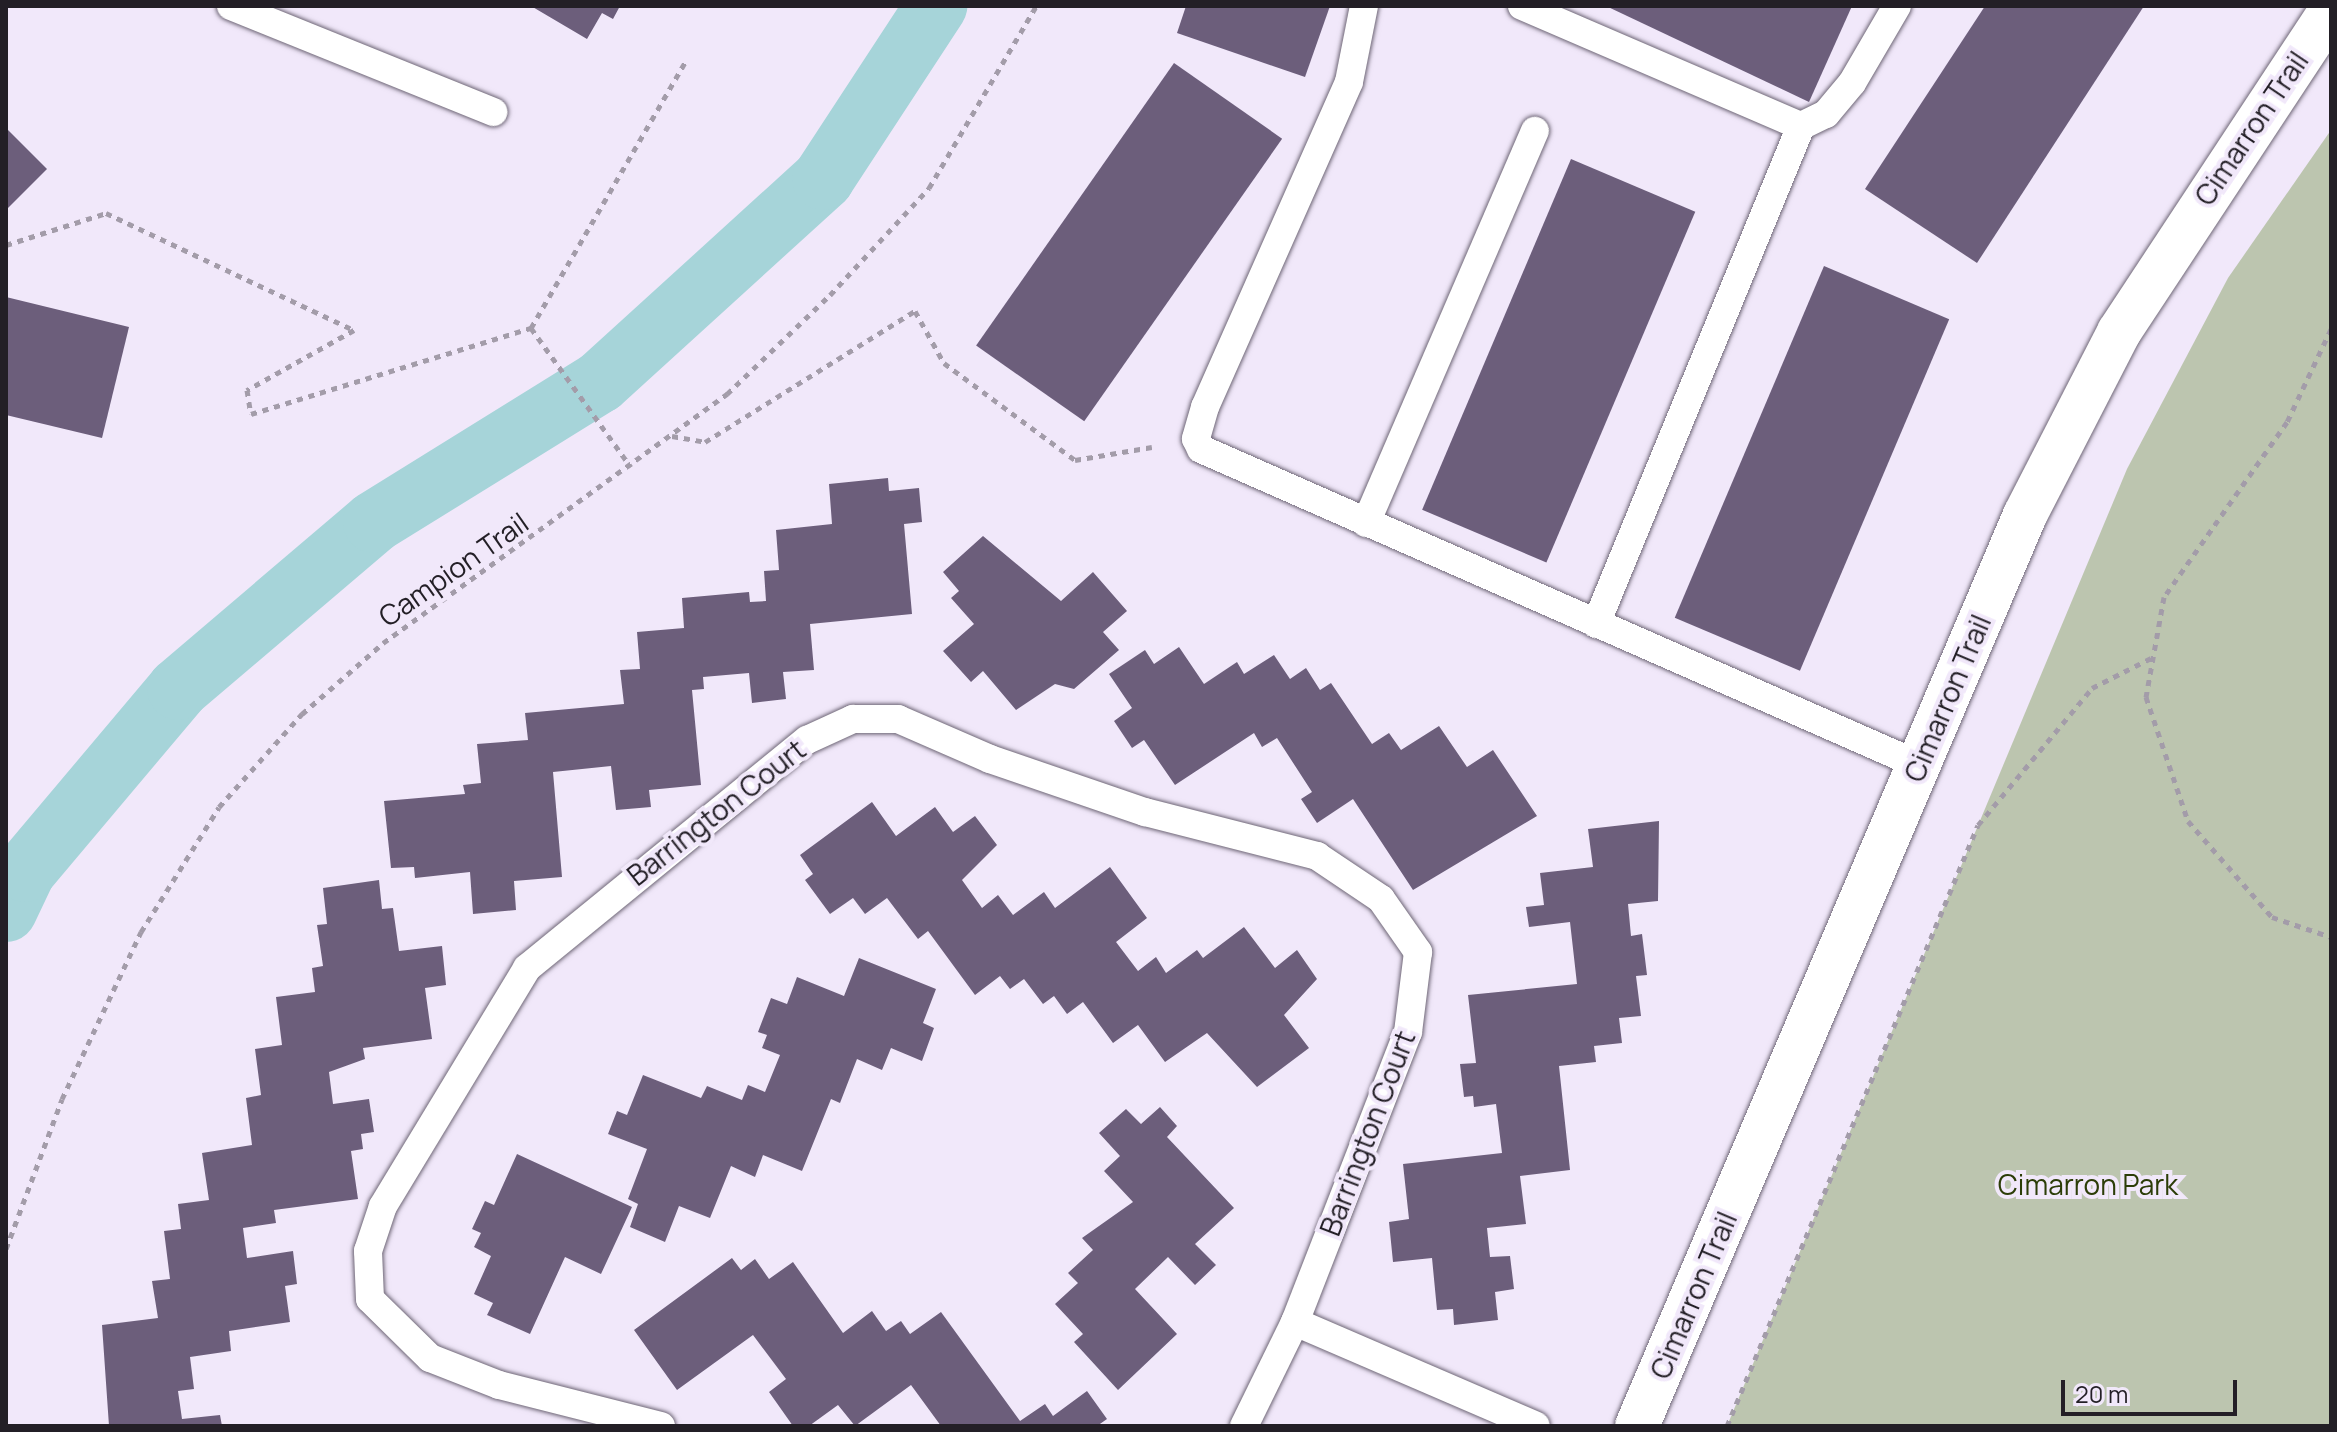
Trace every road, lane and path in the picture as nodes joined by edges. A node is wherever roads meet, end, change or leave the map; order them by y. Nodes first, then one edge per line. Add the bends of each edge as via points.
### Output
1 (1036, 6) edge
2 (1364, 6) edge
3 (1522, 6) edge
4 (1897, 6) edge
5 (246, 8) edge
6 (2331, 10) edge
7 (686, 61) dead end
8 (493, 112) dead end
9 (1801, 126) junction
10 (1535, 131) dead end
11 (6, 245) edge
12 (531, 328) junction
13 (2331, 329) edge
14 (671, 436) junction
15 (1196, 439) junction
16 (631, 467) junction
17 (1366, 523) junction
18 (1596, 624) junction
19 (2153, 657) junction
20 (1919, 765) junction
21 (2331, 937) edge
22 (6, 1249) edge
23 (1295, 1322) junction
24 (661, 1426) edge
25 (1244, 1426) edge
26 (1536, 1426) edge
27 (1637, 1426) edge
28 (1727, 1426) edge

1 - 14 path, Campion Trail via 929,188 830,295
2 - 15 lane via 1349,82
3 - 9 lane
4 - 9 lane via 1852,83 1826,114
5 - 8 lane
6 - 20 street, Cimarron Trail via 2119,332 2025,515
7 - 12 path
9 - 18 lane
10 - 17 lane
11 - 12 path via 106,213 354,330 247,390 251,414
12 - 16 path
13 - 19 path via 2287,422 2164,597
14 - 15 path via 705,442 915,311 944,363 1075,460
14 - 16 path, Campion Trail
15 - 17 lane via 1221,463
16 - 22 path, Campion Trail via 383,643 302,714 219,807 141,932 62,1099
17 - 18 lane
18 - 20 lane
19 - 21 path via 2146,697 2188,821 2272,917
19 - 28 path via 2092,688 1978,825
20 - 27 street, Cimarron Trail
23 - 24 lane, Barrington Court via 1408,1032 1418,952 1381,899 1317,856 1092,794 898,719 853,719 769,768 527,968 383,1206 368,1251 370,1299 430,1358 499,1385
23 - 25 lane, Barrington Court
23 - 26 lane

